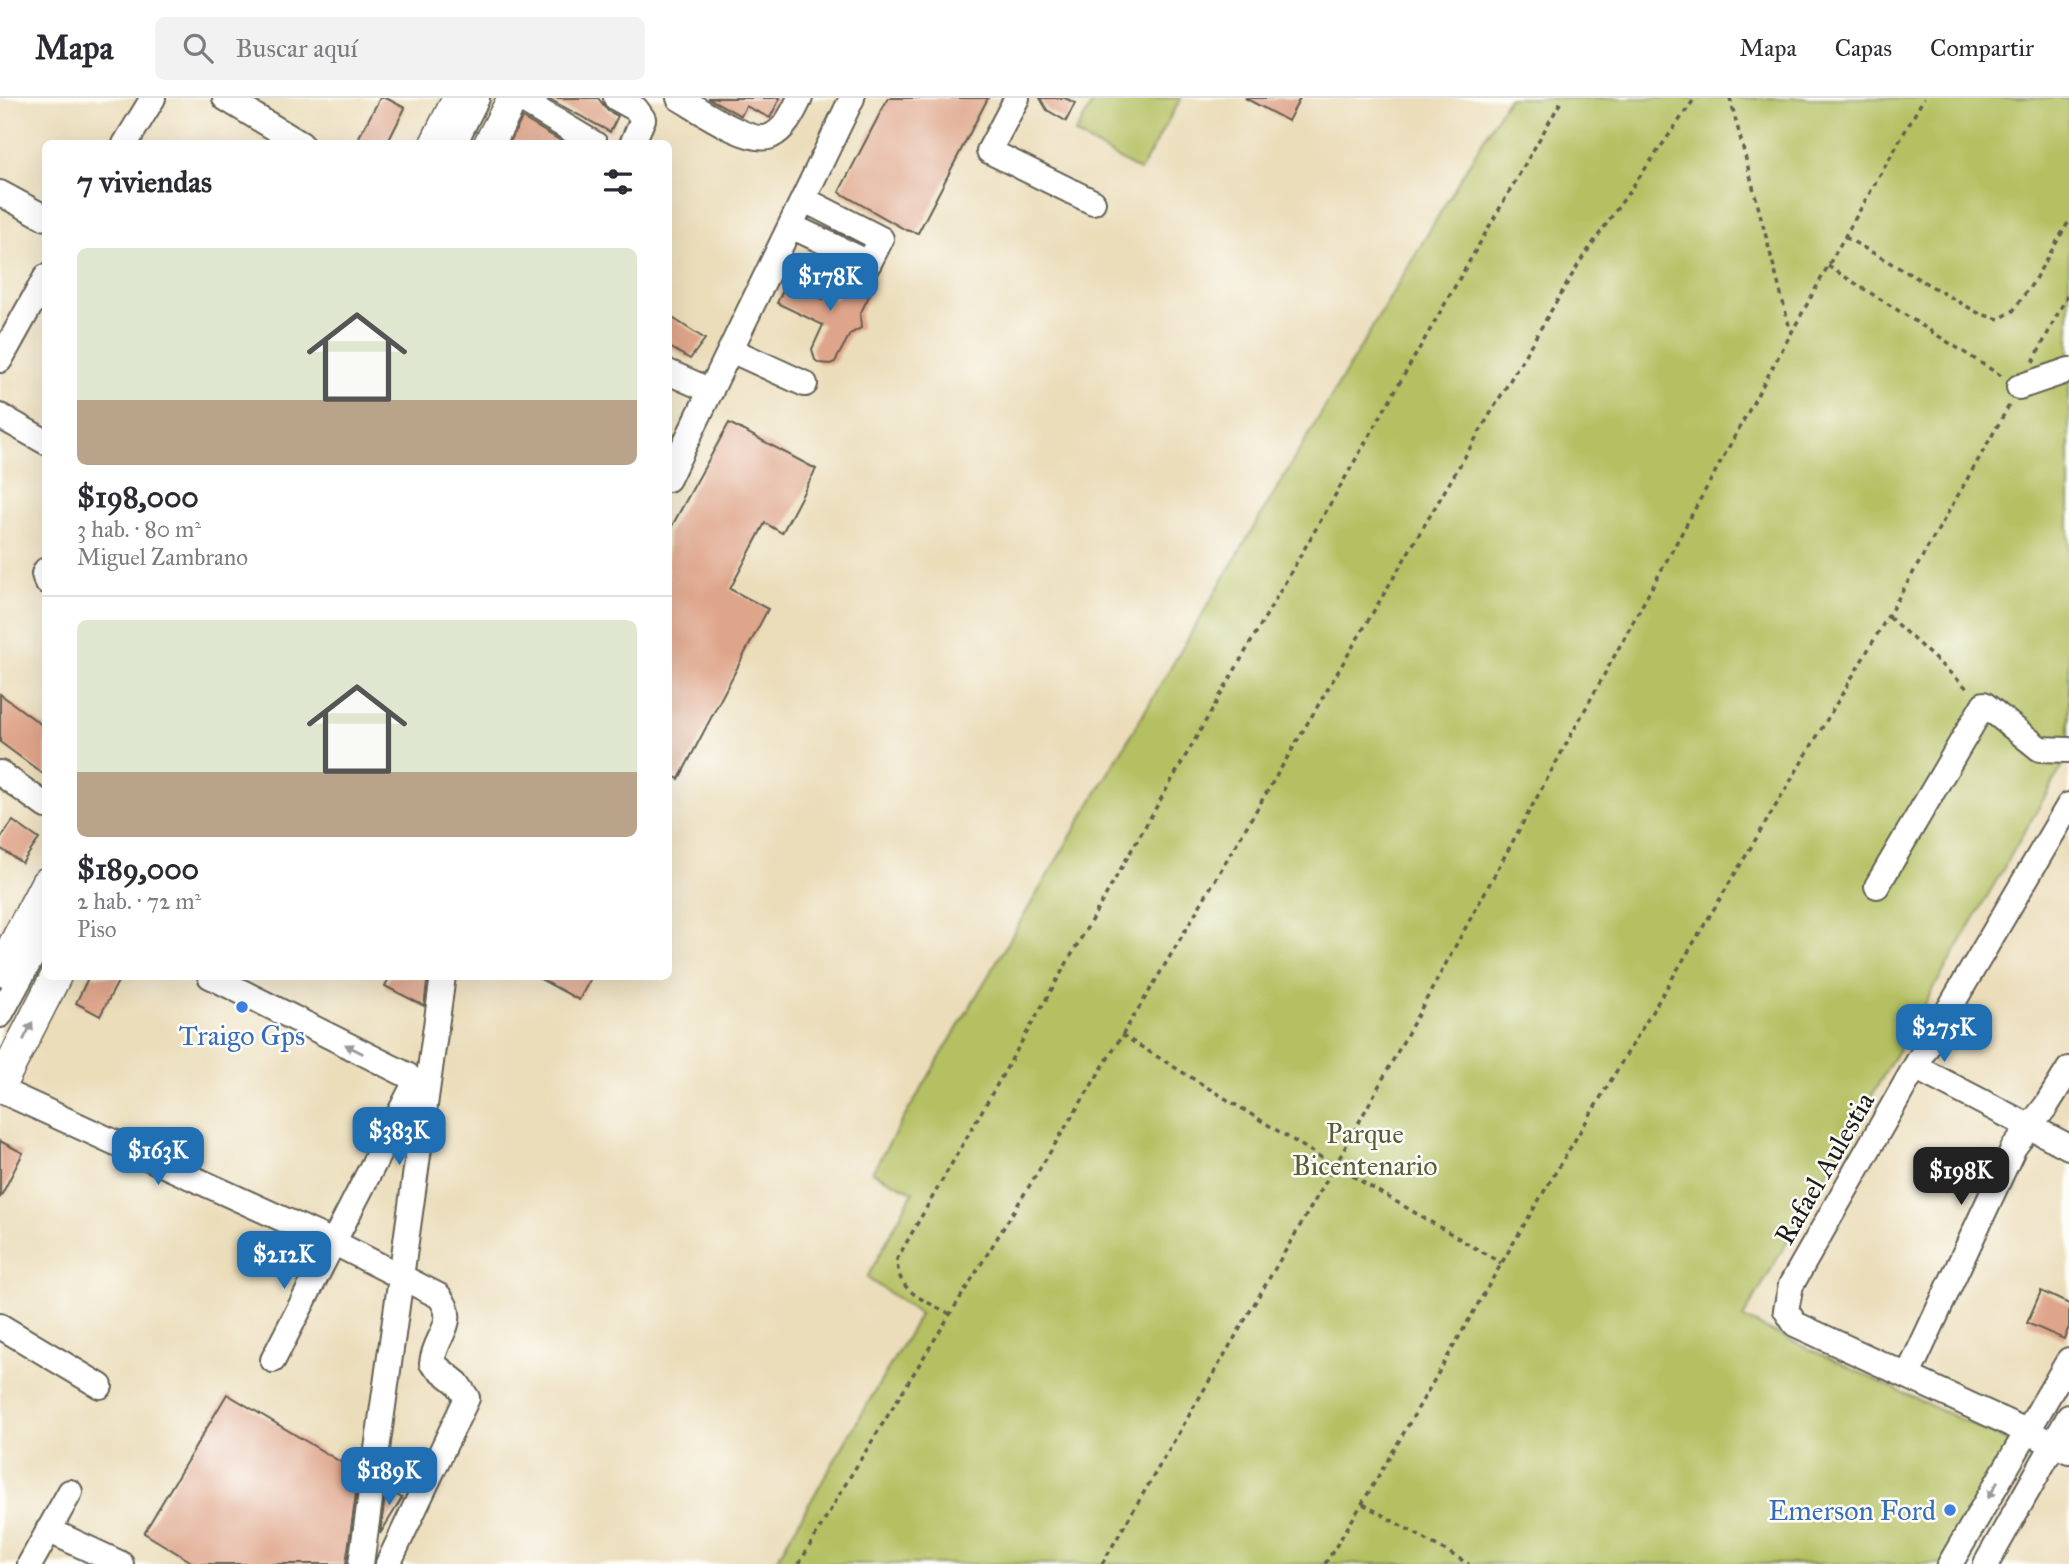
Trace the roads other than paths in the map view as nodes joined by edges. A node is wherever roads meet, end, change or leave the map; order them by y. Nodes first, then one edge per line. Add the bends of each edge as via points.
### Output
1 (153, 98) edge
2 (225, 98) edge
3 (458, 98) edge
4 (477, 98) edge
5 (515, 98) edge
6 (616, 98) edge
7 (679, 98) edge
8 (800, 98) edge
9 (852, 98) edge
10 (1017, 98) edge
11 (127, 140) edge
12 (294, 140) edge
13 (437, 140) edge
14 (456, 140) edge
15 (491, 140) edge
16 (588, 140) edge
17 (634, 140) edge
18 (0, 193) edge
19 (803, 199) junction
20 (1093, 202) dead end
21 (42, 216) edge
22 (791, 226) junction
23 (42, 284) edge
24 (731, 350) junction
25 (0, 360) edge
26 (2069, 370) edge
27 (672, 374) edge
28 (805, 384) dead end
29 (2019, 387) road end
30 (711, 391) junction
31 (0, 416) edge
32 (42, 440) edge
33 (672, 465) edge
34 (2069, 750) edge
35 (0, 773) edge
36 (42, 803) edge
37 (2069, 805) edge
38 (1877, 886) dead end
39 (42, 890) edge
40 (42, 938) edge
41 (3, 958) edge
42 (54, 980) edge
43 (218, 980) edge
44 (442, 980) edge
45 (0, 1016) edge
46 (1915, 1067) junction
47 (2069, 1069) edge
48 (0, 1088) edge
49 (2028, 1127) junction
50 (2069, 1147) edge
51 (335, 1243) junction
52 (0, 1326) edge
53 (273, 1360) dead end
54 (2069, 1360) edge
55 (1908, 1375) junction
56 (100, 1386) dead end
57 (2069, 1417) edge
58 (2027, 1431) junction
59 (2061, 1447) edge
60 (70, 1492) dead end
61 (48, 1530) junction
62 (30, 1564) edge
63 (121, 1564) edge
64 (361, 1564) edge
65 (388, 1564) edge
66 (1950, 1564) edge
67 (1986, 1564) edge

1 - 11 street
2 - 12 street
3 - 13 main road
4 - 14 street
5 - 15 main road
5 - 16 street
6 - 17 street via 636,109 643,119
7 - 8 street via 743,134 764,139 786,124
9 - 19 street
10 - 20 street via 989,151
18 - 21 street
19 - 22 street
19 - 22 street via 881,239 869,263
22 - 24 street
23 - 25 street
24 - 28 street
24 - 30 street
26 - 29 street
27 - 30 street
30 - 33 street
31 - 32 street
34 - 38 street via 2040,749 1984,704
35 - 36 street
37 - 46 street, Rafael Aulestia
39 - 41 main road
40 - 45 street
48 -> 42 main road
51 -> 43 street via 413,1082
44 - 64 street
46 - 49 street
46 - 55 street, Rafael Aulestia via 1791,1285 1786,1310 1795,1324
47 - 49 street
48 - 51 street
49 - 50 street
49 - 55 street via 2014,1147
51 - 53 street
51 - 65 street via 439,1296 447,1307 447,1325 434,1348 432,1363 457,1383 467,1398
52 - 56 street
54 - 58 street
55 - 58 street
57 - 59 street
58 - 59 street
58 -> 66 street
59 - 67 street
60 - 61 street
61 - 62 street
61 - 63 street

